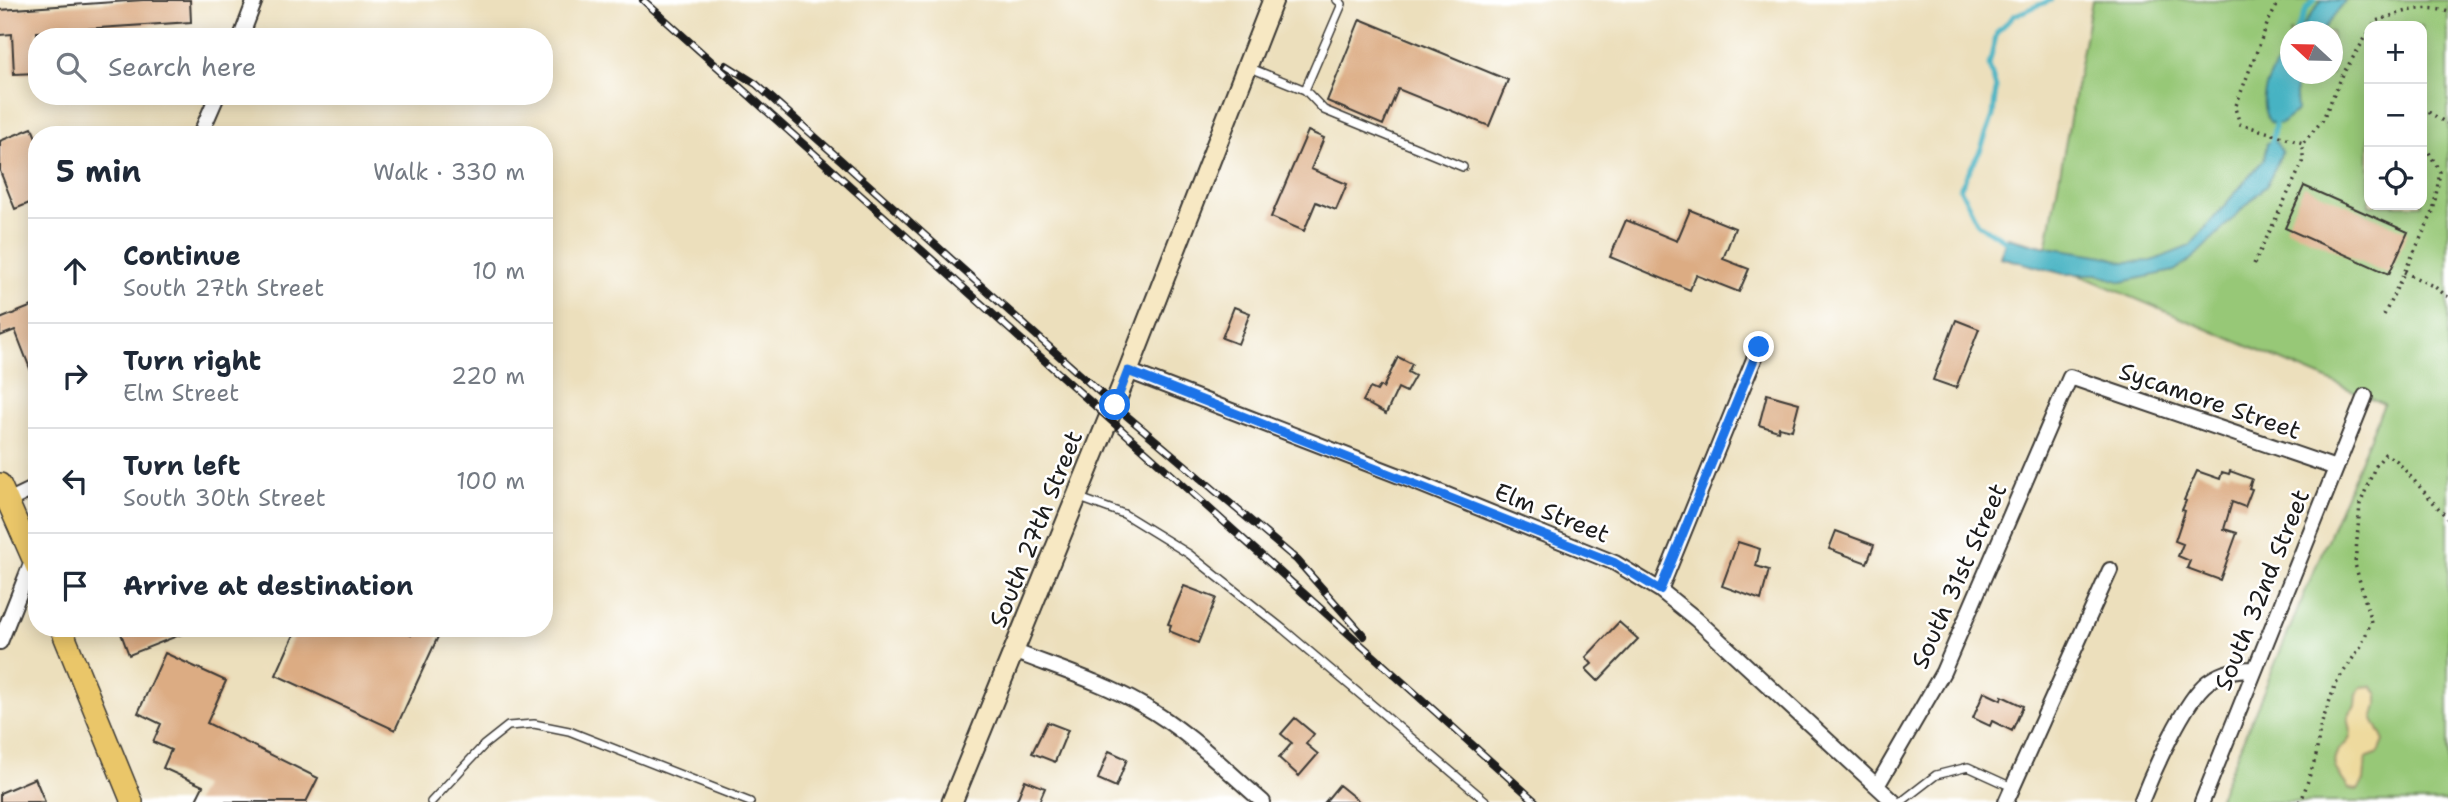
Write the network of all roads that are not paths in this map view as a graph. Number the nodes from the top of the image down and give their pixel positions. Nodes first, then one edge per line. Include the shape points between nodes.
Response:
1 (255, 0) edge
2 (1273, 0) edge
3 (1337, 0) edge
4 (244, 28) edge
5 (1247, 67) junction
6 (1305, 90) junction
7 (213, 105) edge
8 (204, 126) edge
9 (1463, 167) dead end
10 (1759, 347) dead end
11 (1128, 371) junction
12 (2070, 377) joint
13 (2365, 396) dead end
14 (2336, 468) junction
15 (28, 488) edge
16 (4, 492) edge
17 (1076, 496) junction
18 (28, 548) edge
19 (2110, 570) dead end
20 (28, 580) edge
21 (1660, 590) junction
22 (65, 637) edge
23 (0, 642) edge
24 (1013, 651) junction
25 (2255, 669) junction
26 (1877, 786) junction
27 (2012, 787) junction
28 (132, 802) edge
29 (431, 802) edge
30 (750, 802) edge
31 (952, 802) edge
32 (1263, 802) edge
33 (1487, 802) edge
34 (1894, 802) edge
35 (1901, 802) edge
36 (2006, 802) edge
37 (2141, 802) edge
38 (2202, 802) edge

1 - 4 street
2 - 5 main road, South 27th Street
3 - 6 lane via 1342,4
5 - 6 lane
5 - 11 main road, South 27th Street
6 - 9 lane via 1324,110
7 - 8 street
10 - 21 street
11 - 17 main road, South 27th Street
11 - 21 street, Elm Street via 1602,558
12 - 14 street, Sycamore Street
12 - 26 street, South 31st Street via 1943,673
13 - 14 street, South 32nd Street
14 - 25 street, South 32nd Street
15 - 16 street
16 - 18 main road
17 - 24 main road, South 27th Street
17 - 33 lane via 1124,514 1189,554
19 - 27 street
20 - 23 street
21 - 26 street, Elm Street
22 - 28 main road
24 - 31 main road, South 27th Street
24 - 32 street via 1142,704 1178,728
25 - 37 street via 2233,669 2207,682 2184,712
25 - 38 street, South 32nd Street
26 - 34 street, Elm Street
27 - 35 lane via 1968,767 1936,775
27 - 36 street
29 - 30 lane via 492,738 508,726 534,724 569,731

